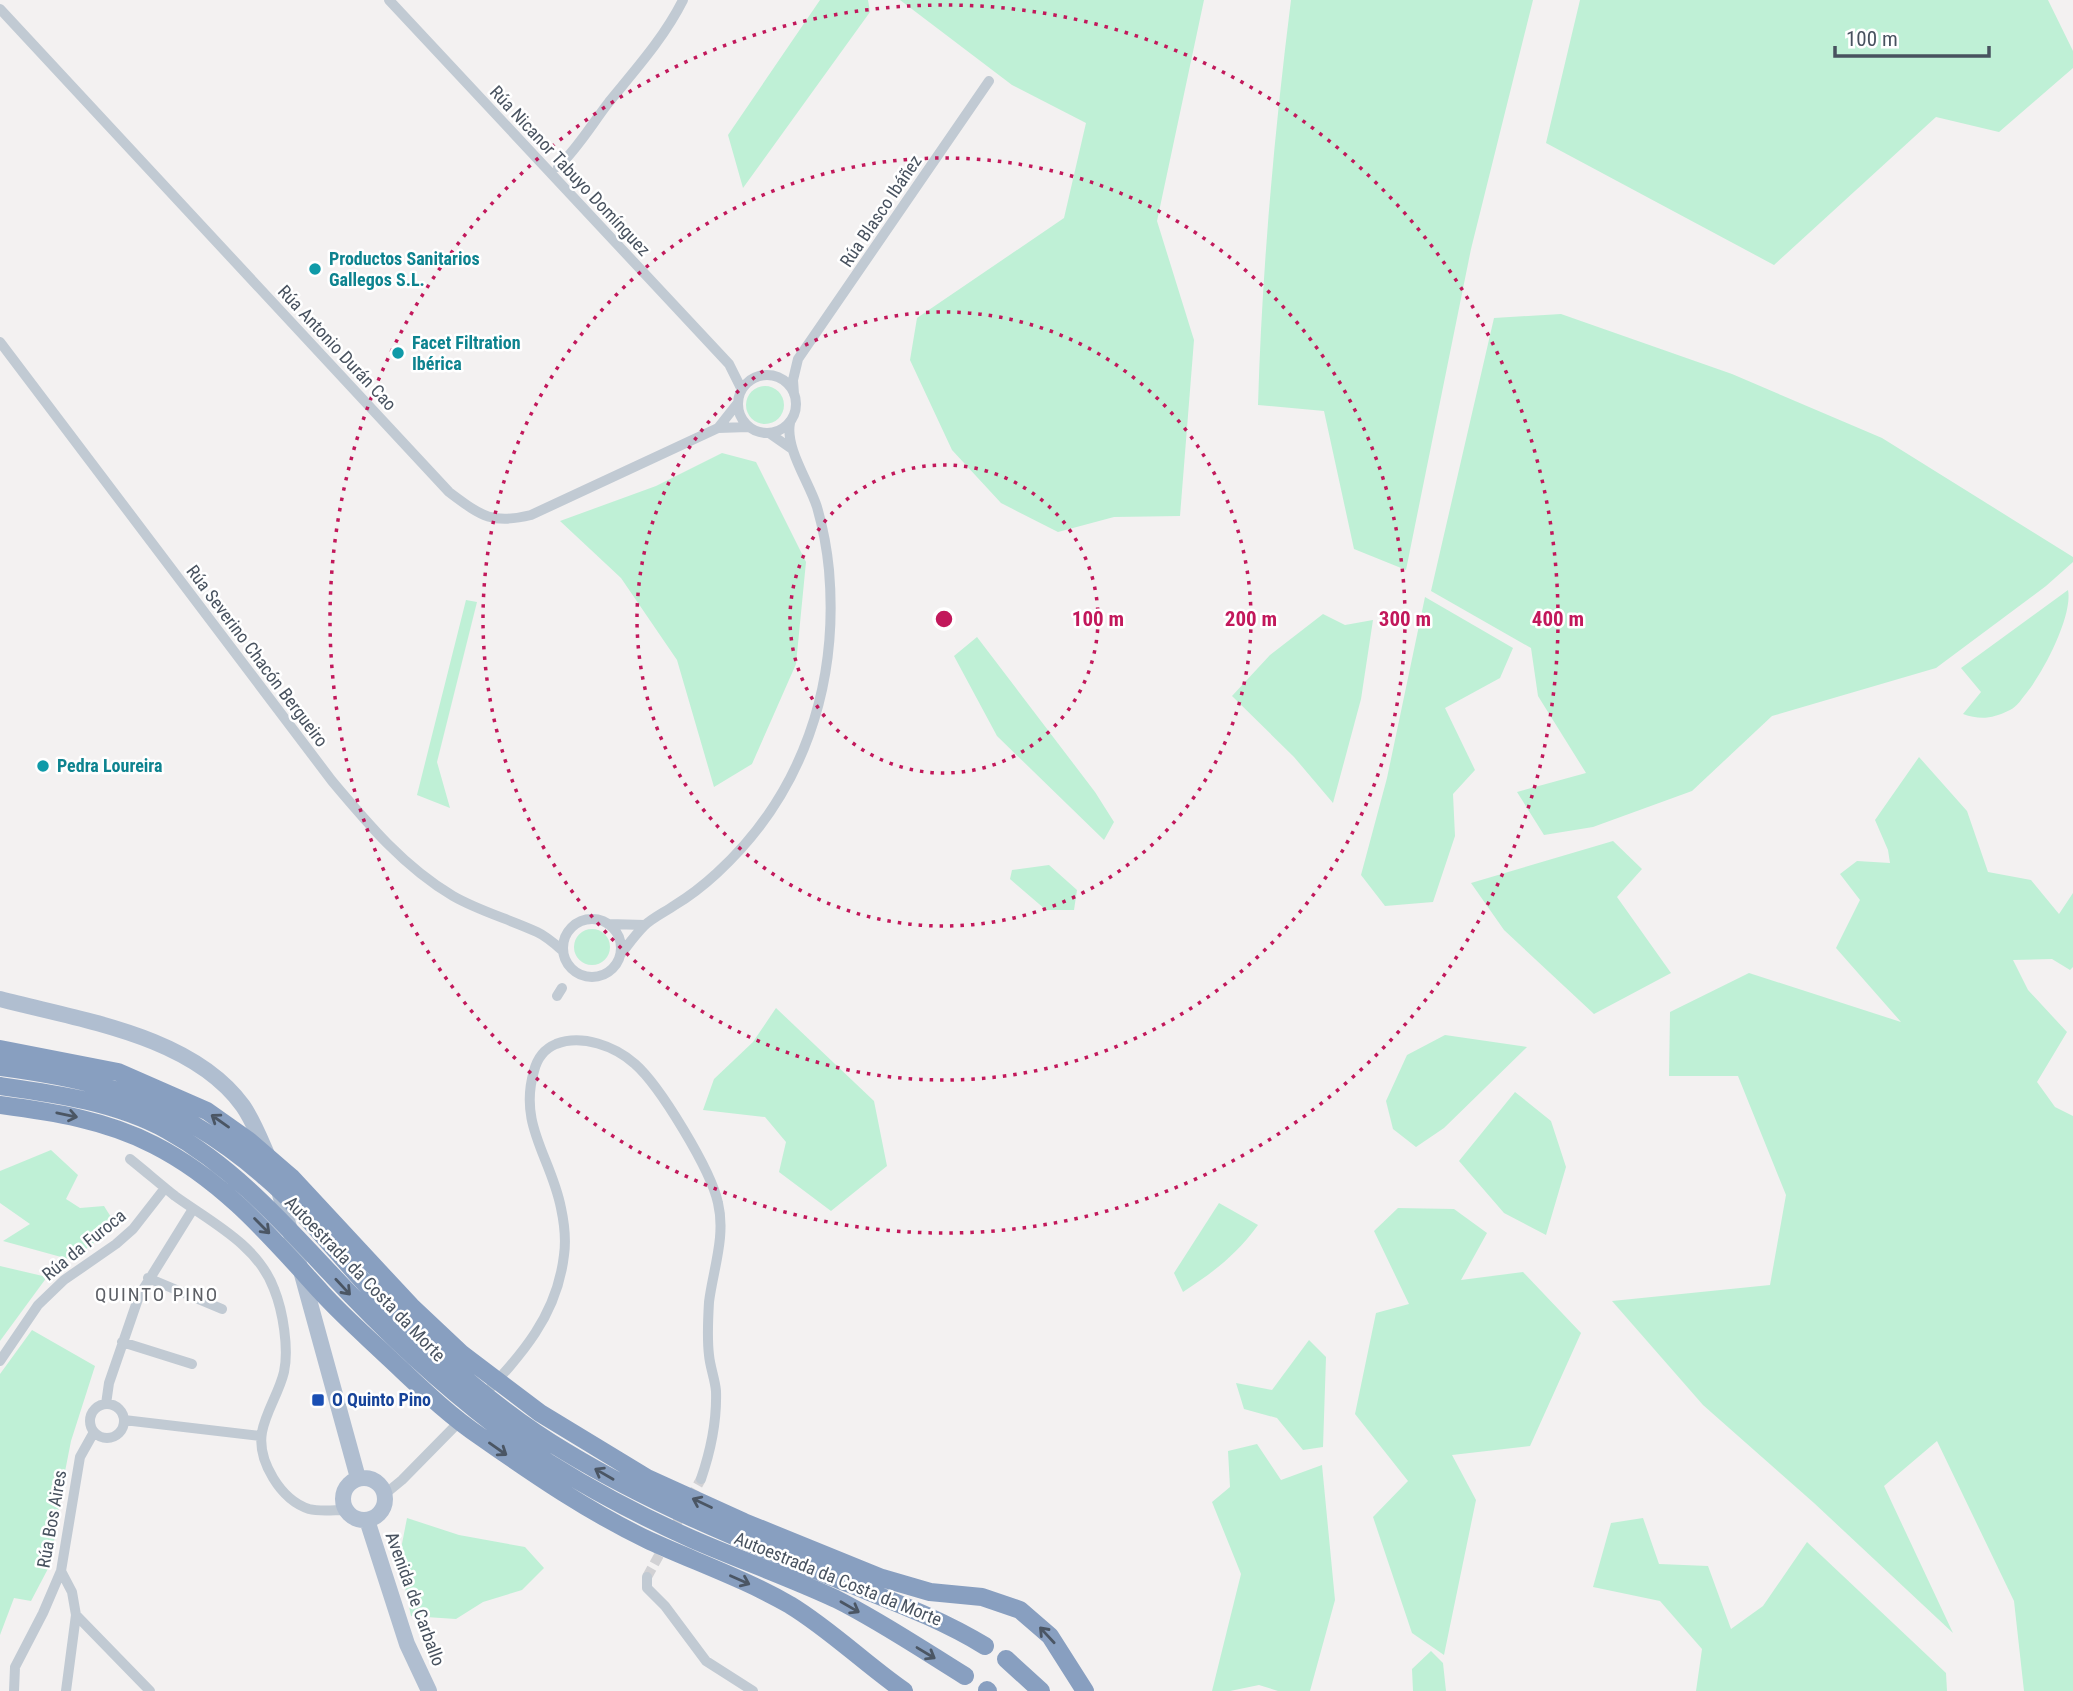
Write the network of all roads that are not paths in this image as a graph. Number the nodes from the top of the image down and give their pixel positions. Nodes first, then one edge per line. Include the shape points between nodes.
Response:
1 (388, 0) edge
2 (683, 0) edge
3 (0, 9) edge
4 (989, 81) dead end
5 (558, 167) dead end
6 (0, 342) edge
7 (798, 359) junction
8 (729, 364) junction
9 (765, 374) junction
10 (754, 378) junction
11 (741, 388) junction
12 (794, 394) junction
13 (737, 404) junction
14 (790, 422) junction
15 (748, 427) junction
16 (718, 428) junction
17 (769, 433) junction
18 (792, 449) junction
19 (608, 923) junction
20 (645, 925) junction
21 (539, 933) junction
22 (566, 934) junction
23 (563, 951) junction
24 (620, 955) junction
25 (0, 999) edge
26 (0, 1049) edge
27 (0, 1067) edge
28 (0, 1086) edge
29 (0, 1105) edge
30 (130, 1159) dead end
31 (165, 1188) junction
32 (193, 1209) junction
33 (148, 1278) junction
34 (222, 1309) dead end
35 (122, 1342) junction
36 (0, 1361) edge
37 (192, 1364) dead end
38 (106, 1404) junction
39 (124, 1420) junction
40 (94, 1432) junction
41 (261, 1436) junction
42 (358, 1478) junction
43 (701, 1479) tunnel mouth
44 (385, 1494) junction
45 (345, 1510) junction
46 (367, 1520) junction
47 (61, 1571) junction
48 (647, 1577) dead end
49 (76, 1615) junction
50 (985, 1646) dead end
51 (1006, 1659) dead end
52 (965, 1676) dead end
53 (14, 1691) edge
54 (66, 1691) edge
55 (150, 1691) edge
56 (429, 1691) edge
57 (753, 1691) edge
58 (904, 1691) edge
59 (1041, 1691) edge
60 (1085, 1691) edge

1 - 8 street, Rúa Nicanor Tabuyo Domínguez
2 - 5 street via 645,57
3 - 16 street, Rúa Antonio Durán Cao via 449,492 475,512 500,521 531,515
4 - 7 street, Rúa Blasco Ibáñez
6 - 21 street, Rúa Severino Chacón Bergueiro via 368,824 398,855 454,896
7 - 9 street
7 - 12 street, Rúa Blasco Ibáñez
8 - 10 street, Rúa Nicanor Tabuyo Domínguez
8 - 11 street, Rúa Nicanor Tabuyo Domínguez
9 - 10 street
9 - 12 street via 783,379
10 - 11 street
11 - 13 street
12 - 14 street via 796,409
13 - 15 street
13 - 16 street, Rúa Antonio Durán Cao
14 - 17 street
14 - 18 street
15 - 16 street, Rúa Antonio Durán Cao
15 - 17 street
17 - 18 street
18 - 20 street via 817,507 832,608 830,653 815,722 781,793 742,848 692,894
19 - 20 street
19 - 22 street via 580,921
19 - 24 street via 619,937
20 - 24 street
21 - 22 street, Rúa Severino Chacón Bergueiro
21 - 23 street, Rúa Severino Chacón Bergueiro
22 - 23 street
23 - 24 street via 572,970 592,977 613,968
25 - 42 main road via 175,1052 207,1070 242,1105 275,1177
60 -> 26 highway via 1050,1636 1020,1610 982,1597 930,1592 882,1577 744,1522 647,1478 540,1413 462,1354 291,1177 207,1111 118,1072
50 -> 27 highway, Autoestrada da Costa da Morte via 919,1610 631,1490 564,1451 442,1360 267,1177 192,1124 143,1099 100,1085
28 -> 52 highway, Autoestrada da Costa da Morte via 98,1104 165,1129 243,1183 352,1297 454,1393 522,1444 635,1512 837,1600
29 -> 58 highway via 69,1115 112,1128 195,1168 266,1230 324,1295 449,1416 555,1489 648,1540 789,1605
30 - 31 street
31 - 32 street
31 - 36 street, Rúa da Furoca via 133,1229 64,1280 38,1306
32 - 33 street
32 - 41 street via 243,1245 262,1264 275,1290 286,1351 284,1373
33 - 34 street
33 - 35 street
35 - 37 street
35 - 38 street
38 - 39 street via 119,1409
38 - 40 street via 91,1415
39 - 40 street via 114,1436 104,1438
39 - 41 street
40 - 47 street, Rúa Bos Aires via 80,1457
41 - 45 street via 269,1470 283,1492 310,1509
42 - 44 main road via 378,1482
42 - 45 main road via 343,1494
43 - 44 street via 715,1424 716,1389 708,1354 720,1240 719,1205 707,1170 635,1064 614,1050 572,1040 542,1052 529,1088 530,1121 561,1207 565,1252 559,1290 542,1326 512,1364 441,1442
44 - 46 main road via 379,1514
45 - 46 main road
46 - 56 main road, Avenida de Carballo via 407,1644
47 - 49 street via 72,1592
47 - 53 street, Rúa Bos Aires via 15,1667
48 - 57 street via 647,1588 706,1661
49 - 54 street
49 - 55 street
51 - 59 highway

